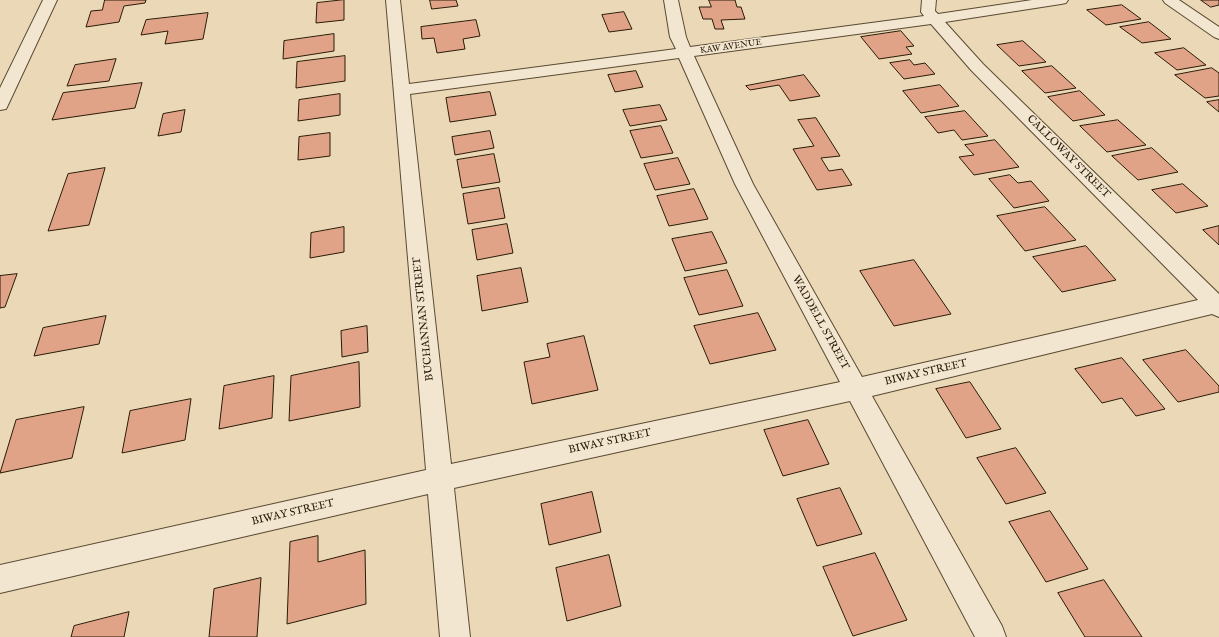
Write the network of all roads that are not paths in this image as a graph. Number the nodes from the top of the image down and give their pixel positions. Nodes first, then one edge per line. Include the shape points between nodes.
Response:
1 (50, 0) edge
2 (393, 0) edge
3 (671, 0) edge
4 (928, 0) edge
5 (1061, 0) edge
6 (1170, 0) edge
7 (934, 19) junction
8 (1219, 34) edge
9 (685, 53) junction
10 (401, 90) junction
11 (0, 105) edge
12 (1218, 306) edge
13 (856, 389) junction
14 (439, 479) junction
15 (0, 580) edge
16 (455, 637) edge
17 (991, 637) edge

1 - 11 street
2 - 10 street, BUCHANNAN STREET
3 - 9 street, WADDELL STREET via 678,37
4 - 7 street, CALLOWAY STREET via 928,12
5 - 7 street, KAW AVENUE
6 - 8 street
7 - 9 street, KAW AVENUE
7 - 12 street, CALLOWAY STREET via 977,67
9 - 10 street, KAW AVENUE
9 - 13 street, WADDELL STREET via 744,184
10 - 14 street, BUCHANNAN STREET
12 - 13 street, BIWAY STREET
13 - 14 street, BIWAY STREET
13 - 17 street, WADDELL STREET
14 - 15 street, BIWAY STREET
14 - 16 street, BUCHANNAN STREET

